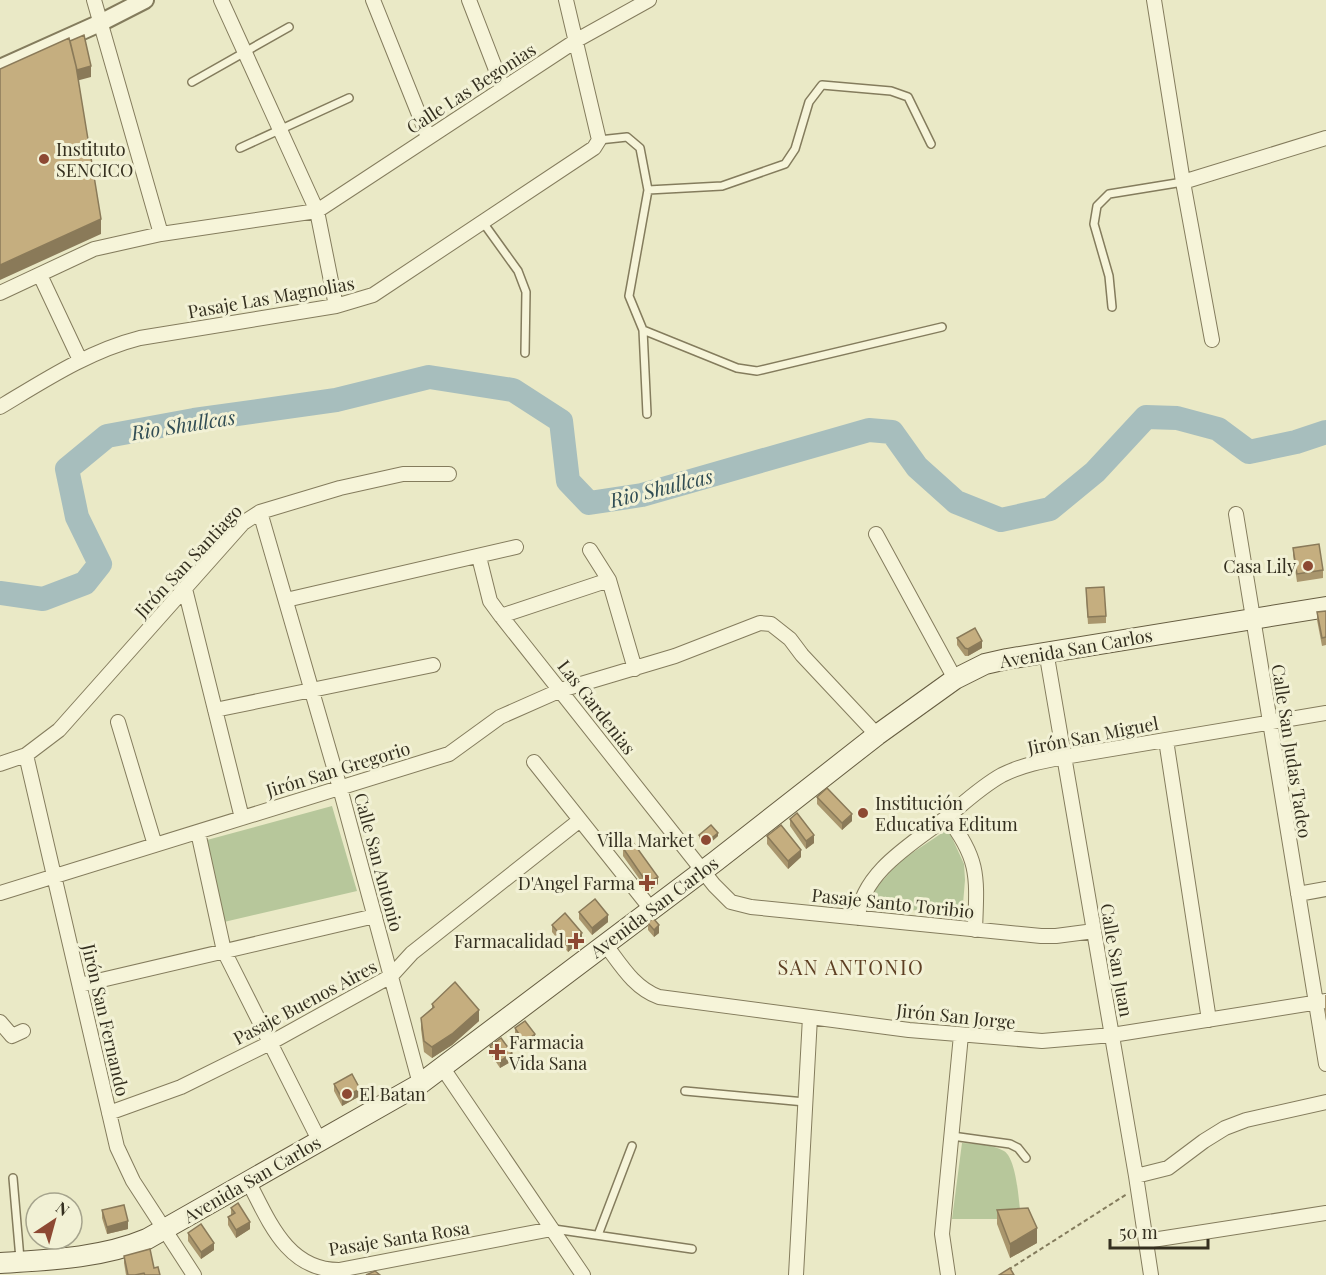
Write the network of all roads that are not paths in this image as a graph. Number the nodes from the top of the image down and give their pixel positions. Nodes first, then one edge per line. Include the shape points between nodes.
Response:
1 (94, 0) edge
2 (145, 0) edge
3 (221, 0) edge
4 (373, 0) edge
5 (469, 0) edge
6 (566, 0) edge
7 (649, 0) edge
8 (1154, 0) edge
9 (100, 23) junction
10 (289, 27) dead end
11 (576, 40) junction
12 (245, 52) junction
13 (0, 68) edge
14 (192, 82) dead end
15 (503, 88) junction
16 (349, 98) dead end
17 (280, 130) junction
18 (428, 137) junction
19 (1326, 138) edge
20 (597, 144) junction
21 (931, 144) dead end
22 (240, 148) dead end
23 (1183, 182) junction
24 (648, 190) junction
25 (316, 211) junction
26 (482, 221) junction
27 (161, 234) junction
28 (40, 274) junction
29 (0, 293) edge
30 (336, 306) junction
31 (1113, 307) dead end
32 (942, 327) dead end
33 (643, 330) junction
34 (1212, 340) dead end
35 (525, 353) dead end
36 (80, 360) junction
37 (0, 407) edge
38 (648, 414) dead end
39 (449, 474) dead end
40 (260, 512) junction
41 (1236, 514) dead end
42 (876, 534) dead end
43 (516, 547) dead end
44 (590, 550) dead end
45 (479, 557) junction
46 (609, 580) junction
47 (185, 589) junction
48 (286, 600) junction
49 (1326, 607) edge
50 (501, 616) junction
51 (1252, 618) junction
52 (1046, 651) junction
53 (432, 665) dead end
54 (635, 669) junction
55 (955, 679) junction
56 (312, 690) junction
57 (561, 690) junction
58 (215, 710) junction
59 (1326, 713) edge
60 (118, 722) dead end
61 (1269, 723) junction
62 (877, 735) junction
63 (1166, 740) junction
64 (26, 755) junction
65 (1064, 757) junction
66 (534, 762) dead end
67 (0, 764) edge
68 (340, 788) junction
69 (947, 816) junction
70 (242, 818) junction
71 (580, 820) junction
72 (198, 832) junction
73 (155, 845) junction
74 (703, 870) junction
75 (54, 876) junction
76 (1326, 889) edge
77 (0, 893) edge
78 (1298, 894) junction
79 (651, 909) junction
80 (375, 916) junction
81 (858, 918) junction
82 (975, 930) junction
83 (1094, 931) junction
84 (605, 944) junction
85 (224, 951) junction
86 (391, 976) junction
87 (80, 985) junction
88 (1321, 1002) edge
89 (810, 1017) junction
90 (1209, 1020) junction
91 (0, 1022) edge
92 (24, 1031) dead end
93 (962, 1035) junction
94 (1112, 1035) junction
95 (270, 1043) junction
96 (1326, 1064) edge
97 (442, 1067) junction
98 (420, 1084) junction
99 (684, 1091) dead end
100 (806, 1102) junction
101 (1326, 1102) edge
102 (109, 1113) junction
103 (952, 1136) junction
104 (319, 1140) junction
105 (632, 1146) dead end
106 (1026, 1158) dead end
107 (13, 1178) dead end
108 (1137, 1181) junction
109 (248, 1182) junction
110 (1326, 1213) edge
111 (552, 1229) junction
112 (164, 1230) junction
113 (598, 1235) junction
114 (1146, 1241) junction
115 (692, 1249) dead end
116 (8, 1266) edge
117 (194, 1275) edge
118 (583, 1275) edge
119 (796, 1275) edge
120 (948, 1275) edge
121 (1151, 1275) edge

1 - 9 street
2 - 9 street
3 - 12 street
4 - 18 street
5 - 15 street
6 - 11 street
7 - 11 street, Calle Las Begonias
8 - 23 street
9 - 13 street
9 - 27 street
10 - 12 lane
11 - 15 street, Calle Las Begonias
11 - 20 street
12 - 14 lane
12 - 17 street
15 - 18 street, Calle Las Begonias
16 - 17 lane
17 - 22 lane
17 - 25 street
18 - 25 street, Calle Las Begonias
19 - 23 street
20 - 24 lane via 627,137 640,148
20 - 26 street, Pasaje Las Magnolias
21 - 24 lane via 908,97 891,91 822,85 809,102 795,149 785,164 722,186
23 - 31 lane via 1109,194 1097,206 1094,224 1109,276
23 - 34 street
24 - 33 lane via 629,296
25 - 27 street
25 - 30 street
26 - 30 street, Pasaje Las Magnolias via 373,295
26 - 35 lane via 518,271 526,292
27 - 28 street via 94,249
28 - 29 street
28 - 36 street
30 - 36 street, Pasaje Las Magnolias via 140,338
32 - 33 lane via 757,371 738,368
33 - 38 lane
36 - 37 street, Pasaje Las Magnolias
39 - 40 street, Jirón San Santiago via 403,474
40 - 47 street, Jirón San Santiago via 243,524
40 - 48 street, Calle San Antonio
41 - 51 street, Calle San Judas Tadeo
42 - 55 street
43 - 45 street
44 - 46 street
45 - 48 street
45 - 50 street, Las Gardenias via 490,601
46 - 50 street
46 - 54 street
47 - 58 street
47 - 64 street, Jirón San Santiago via 59,730
48 - 56 street, Calle San Antonio
49 - 51 main road, Avenida San Carlos
50 - 57 street, Las Gardenias
51 - 52 main road, Avenida San Carlos
51 - 61 street, Calle San Judas Tadeo
52 - 55 main road, Avenida San Carlos via 985,664
52 - 65 street, Calle San Juan
53 - 56 street
54 - 57 street, Jirón San Gregorio
54 - 62 street, Jirón San Gregorio via 760,623 771,624 790,639
55 - 62 main road, Avenida San Carlos
56 - 58 street
56 - 68 street, Calle San Antonio
57 - 68 street, Jirón San Gregorio via 500,717 449,754
57 - 74 street, Las Gardenias
58 - 70 street
59 - 61 street, Jirón San Miguel
60 - 73 street
61 - 63 street, Jirón San Miguel
61 - 78 street, Calle San Judas Tadeo
62 - 74 main road, Avenida San Carlos
63 - 65 street, Jirón San Miguel
63 - 90 street
64 - 67 street, Jirón San Santiago
64 - 75 street, Jirón San Fernando
65 - 69 street, Jirón San Miguel via 1026,765 1001,776
65 - 83 street, Calle San Juan
66 - 71 street
68 - 70 street, Jirón San Gregorio
68 - 80 street, Calle San Antonio
69 - 81 street, Jirón San Miguel via 878,874 861,900
69 - 82 street via 967,845 976,873
70 - 72 street, Jirón San Gregorio
71 - 79 street
71 - 86 street, Pasaje Buenos Aires via 412,953
72 - 73 street, Jirón San Gregorio
72 - 85 street
73 - 75 street, Jirón San Gregorio
74 - 79 main road, Avenida San Carlos
74 - 81 street, Pasaje Santo Toribio via 731,902
75 - 77 street, Jirón San Gregorio
75 - 87 street, Jirón San Fernando
76 - 78 street
78 - 88 street, Calle San Judas Tadeo
79 - 84 main road, Avenida San Carlos
80 - 85 street
80 - 86 street, Calle San Antonio
81 - 82 street, Pasaje Santo Toribio
82 - 83 street, Pasaje Santo Toribio via 1049,936
83 - 94 street, Calle San Juan
84 - 89 street, Jirón San Jorge via 637,984 659,997
84 - 97 main road, Avenida San Carlos
85 - 87 street
85 - 95 street
86 - 95 street, Pasaje Buenos Aires
86 - 98 street, Calle San Antonio
87 - 102 street, Jirón San Fernando
88 - 90 street, Jirón San Jorge
88 - 96 street, Calle San Judas Tadeo
89 - 93 street, Jirón San Jorge
89 - 100 street
90 - 94 street, Jirón San Jorge
91 - 92 street via 12,1036
93 - 94 street, Jirón San Jorge via 1042,1041
93 - 103 street
94 - 108 street, Calle San Juan
95 - 102 street, Pasaje Buenos Aires via 181,1087
95 - 104 street
97 - 98 main road, Avenida San Carlos
97 - 111 street
98 - 104 main road, Avenida San Carlos
99 - 100 lane
100 - 119 street
101 - 108 street via 1225,1128 1168,1168
102 - 112 street, Jirón San Fernando via 117,1147
103 - 106 lane via 1010,1144
103 - 120 street via 942,1234
104 - 109 main road, Avenida San Carlos
105 - 113 lane
107 - 116 lane
108 - 114 street, Calle San Juan
109 - 111 street, Pasaje Santa Rosa via 284,1245 307,1262 331,1270
109 - 112 main road, Avenida San Carlos
110 - 114 street
111 - 113 lane, Pasaje Santa Rosa
111 - 118 street
112 - 116 main road, Avenida San Carlos via 128,1247
112 - 117 street, Jirón San Fernando
113 - 115 lane, Pasaje Santa Rosa
114 - 121 street, Calle San Juan

